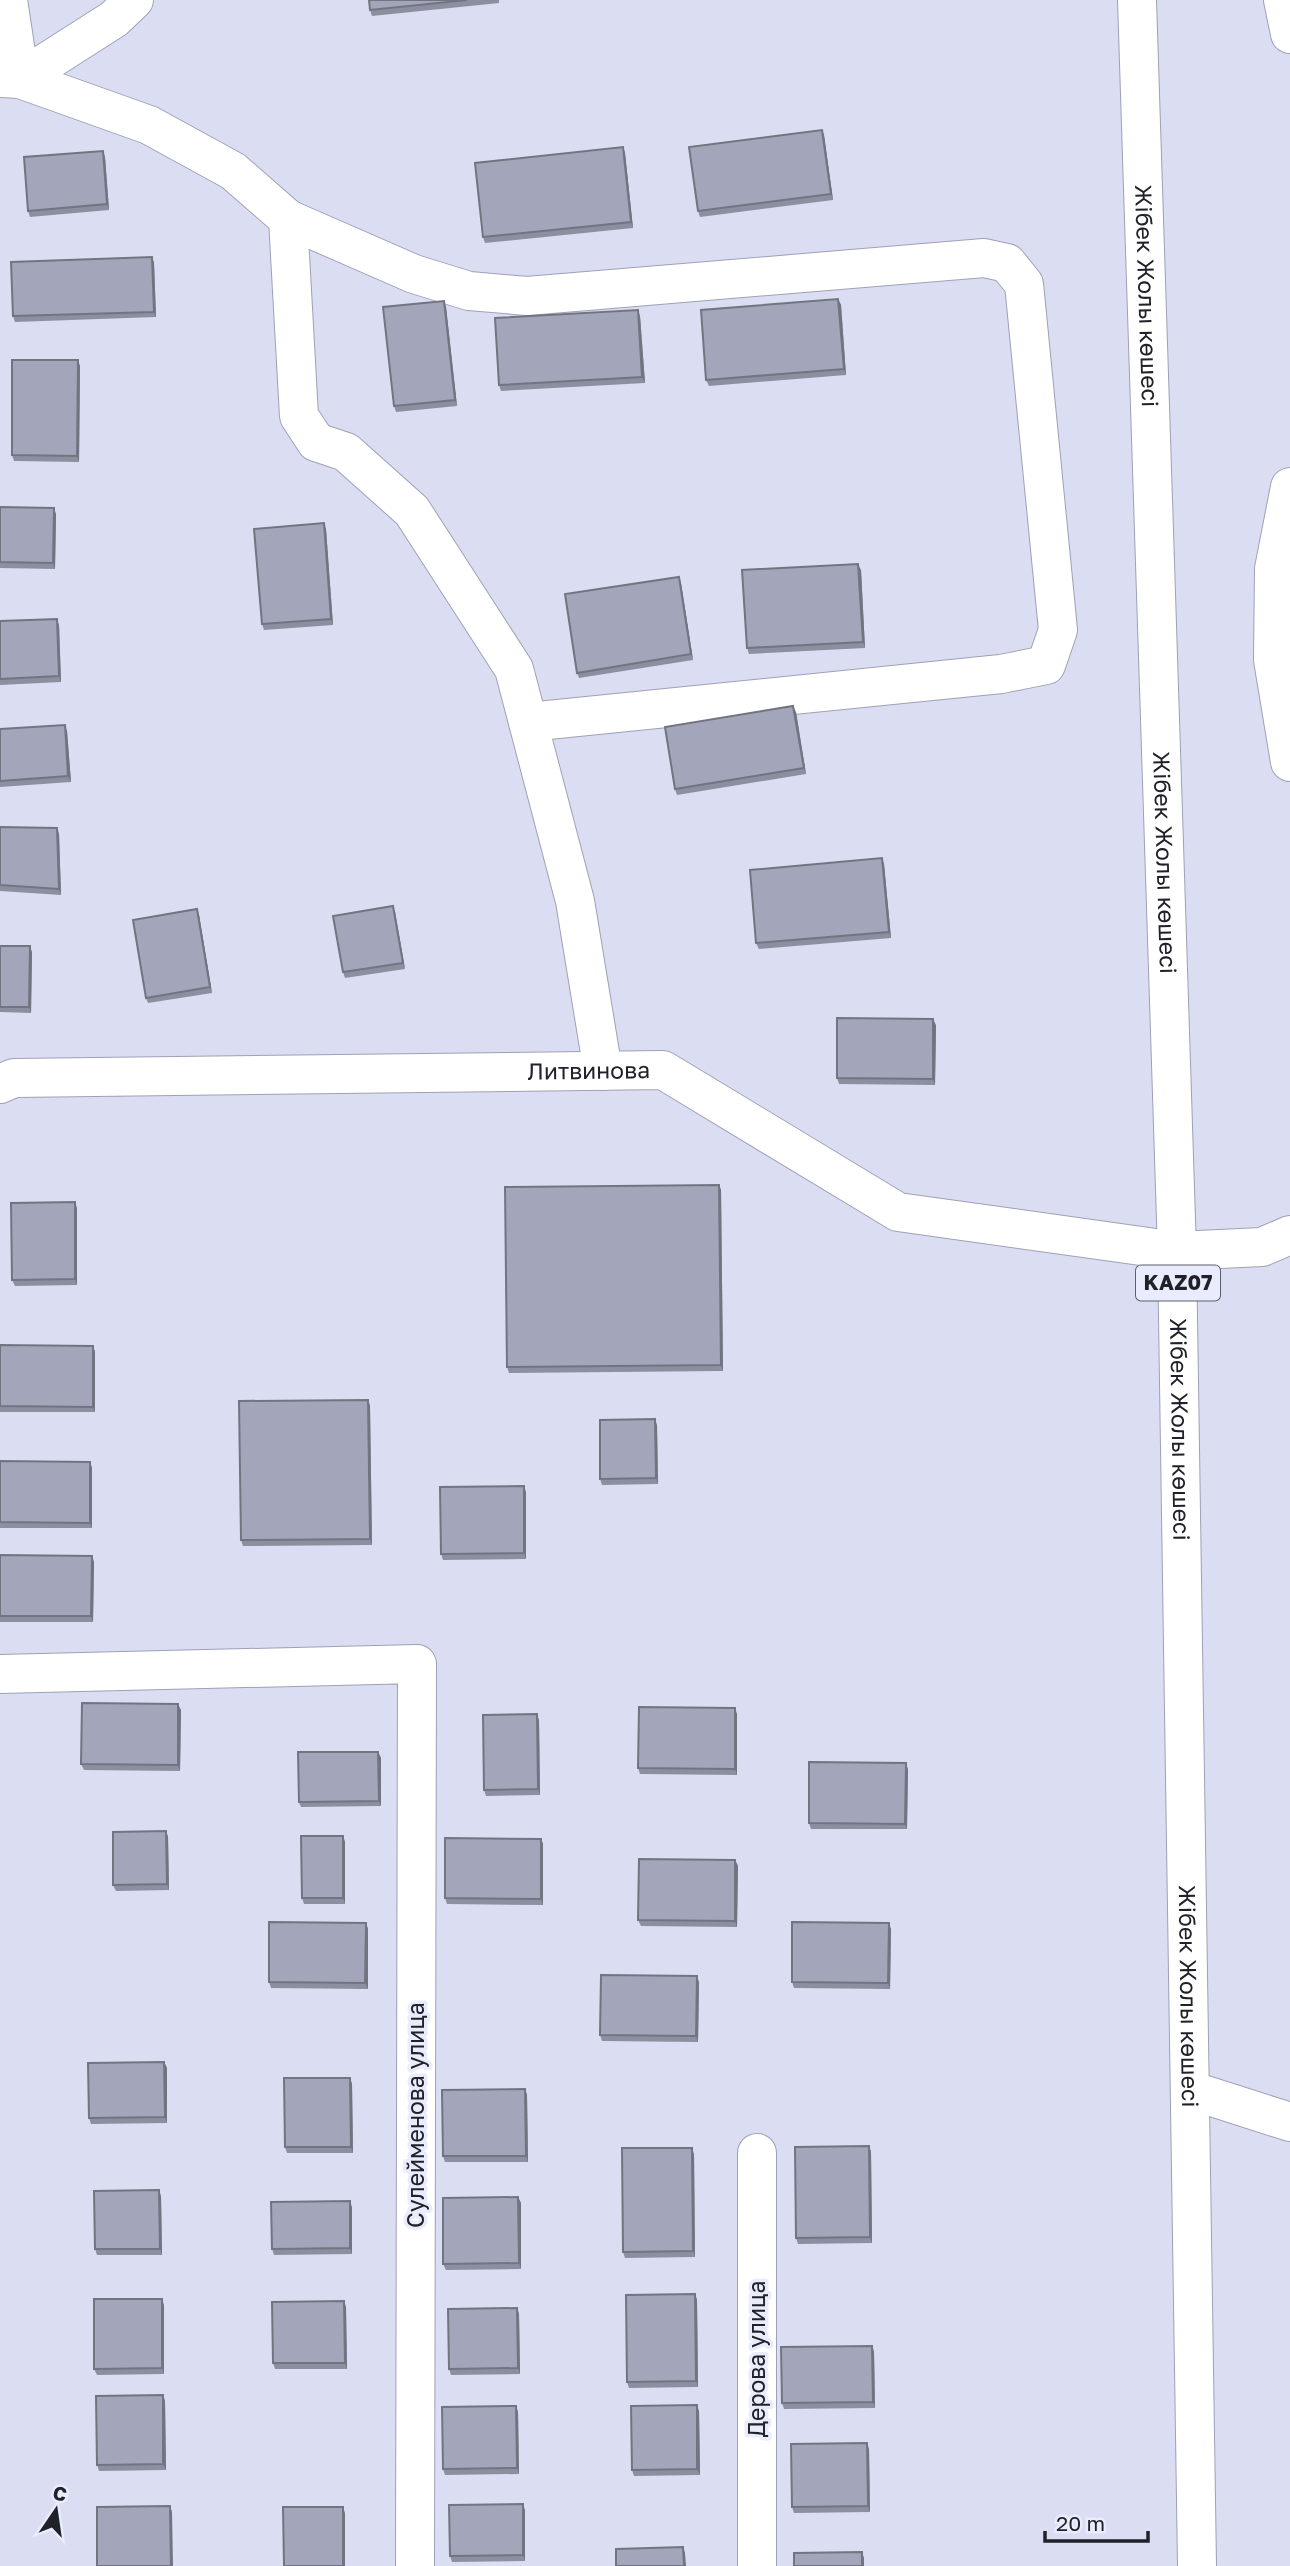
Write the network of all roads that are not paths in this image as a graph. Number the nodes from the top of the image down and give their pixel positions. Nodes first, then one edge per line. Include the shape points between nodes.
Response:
1 (8, 0) edge
2 (134, 0) edge
3 (1137, 0) edge
4 (1283, 0) edge
5 (1290, 34) edge
6 (10, 78) edge
7 (288, 219) junction
8 (1290, 487) edge
9 (528, 722) junction
10 (1290, 762) edge
11 (603, 1071) junction
12 (0, 1084) edge
13 (1290, 1234) edge
14 (1177, 1251) junction
15 (0, 1674) edge
16 (1189, 2090) junction
17 (1290, 2122) edge
18 (757, 2153) dead end
19 (415, 2566) edge
20 (757, 2566) edge
21 (1197, 2566) edge

1 - 6 main road
2 - 6 main road via 114,19
3 - 14 main road, Жібек Жолы көшесі / KAZ07
4 - 5 main road
6 - 7 main road via 149,125 233,172
7 - 9 main road via 299,416 316,442 346,453 412,511 514,669
7 - 9 main road via 414,274 469,291 527,296 984,258 1007,263 1024,284 1058,630 1046,665 1001,674
8 - 10 main road via 1274,569 1273,660
9 - 11 main road via 576,901
11 - 12 main road, Литвинова via 14,1078
11 - 14 main road, Литвинова via 663,1070 898,1212
13 - 14 main road, Литвинова via 1262,1247
14 - 16 main road, Жібек Жолы көшесі / KAZ07
15 - 19 main road, Сулейменова улица via 417,1664
16 - 17 main road
16 - 21 main road, Жібек Жолы көшесі / KAZ07
18 - 20 main road, Дерова улица

